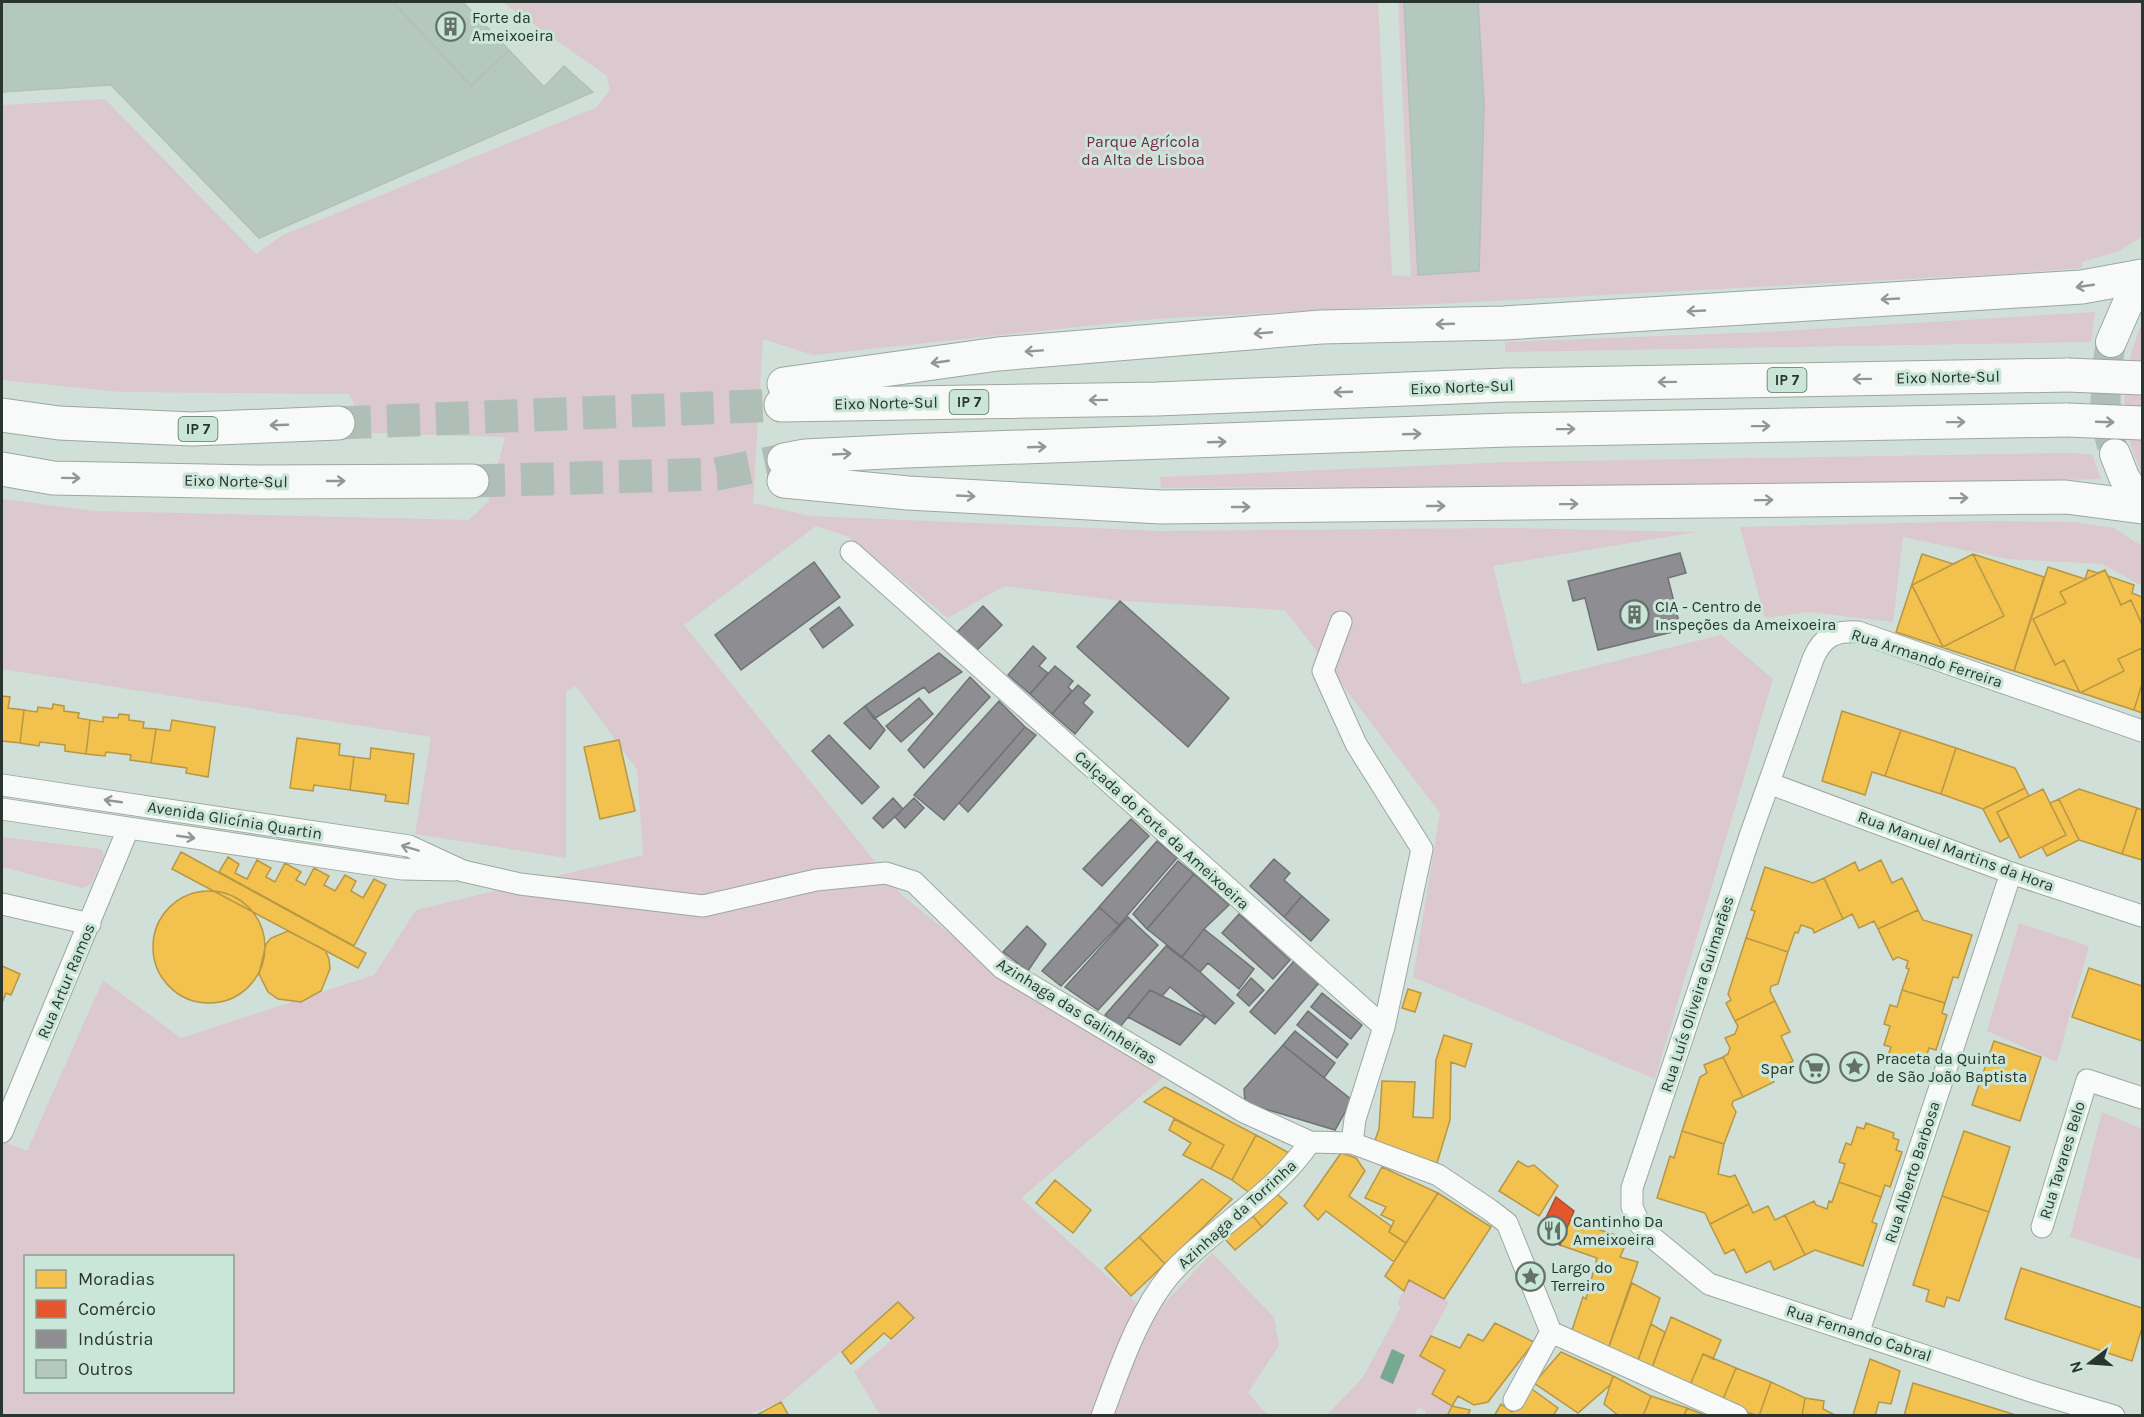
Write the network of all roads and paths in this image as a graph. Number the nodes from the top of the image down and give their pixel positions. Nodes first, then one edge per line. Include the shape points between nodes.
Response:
1 (2142, 276) edge
2 (2142, 283) edge
3 (2111, 342) tunnel mouth
4 (2142, 378) edge
5 (2, 415) edge
6 (338, 423) tunnel mouth
7 (2142, 423) edge
8 (2115, 454) tunnel mouth
9 (2, 469) edge
10 (472, 481) tunnel mouth
11 (2142, 506) edge
12 (851, 552) dead end
13 (1341, 622) dead end
14 (2142, 731) edge
15 (1771, 784) junction
16 (2, 785) edge
17 (2, 809) edge
18 (128, 829) junction
19 (463, 871) junction
20 (2011, 873) junction
21 (816, 880) joint
22 (2, 904) edge
23 (2142, 916) edge
24 (90, 924) junction
25 (1384, 1027) junction
26 (2142, 1098) edge
27 (2, 1132) edge
28 (1310, 1142) junction
29 (1352, 1143) junction
30 (1632, 1207) joint
31 (2042, 1227) dead end
32 (1551, 1332) junction
33 (1858, 1334) junction
34 (1514, 1400) dead end
35 (1102, 1416) edge
36 (1737, 1416) edge
37 (2114, 1416) edge

4 -> 1 highway, Eixo Norte-Sul / IP 7, bridge via 2068,375 1506,385 1157,399 782,394 998,354 1321,327 1504,323 2082,287
2 - 3 street via 2127,305
6 -> 5 highway, IP 7 via 192,429 59,423
7 -> 11 highway, bridge via 2067,420 1508,430 805,456 784,470 908,493 1161,507 2066,497
8 - 11 street
9 -> 10 highway, Eixo Norte-Sul via 53,478
12 - 25 street, Calçada do Forte da Ameixoeira
13 - 25 street via 1323,671 1356,744 1422,849
14 - 15 street, Rua Armando Ferreira via 1858,632 1841,631 1818,647
15 - 20 street, Rua Manuel Martins da Hora
15 - 30 street, Rua Luís Oliveira Guimarães via 1632,1188
19 -> 16 street, Avenida Glicínia Quartin via 409,846
17 - 18 street, Avenida Glicínia Quartin
18 -> 19 street, Avenida Glicínia Quartin via 402,868
18 - 24 street, Rua Artur Ramos
19 - 21 street, Avenida Glicínia Quartin via 520,884 703,906
20 - 23 street, Rua Manuel Martins da Hora
20 - 33 street, Rua Alberto Barbosa
21 - 28 street, Azinhaga das Galinheiras via 886,873 914,882 1002,968 1244,1112
22 - 24 street
24 - 27 street, Rua Artur Ramos
25 - 29 street via 1355,1119
26 - 31 street, Rua Tavares Belo via 2086,1080
28 - 29 street, Azinhaga das Galinheiras
28 - 35 street, Azinhaga da Torrinha via 1293,1167 1176,1267 1131,1340
29 - 32 street via 1438,1175 1507,1223
30 - 33 street, Rua Fernando Cabral via 1639,1223 1652,1237 1709,1284
32 - 34 street
32 - 36 street
33 - 37 street, Rua Fernando Cabral

